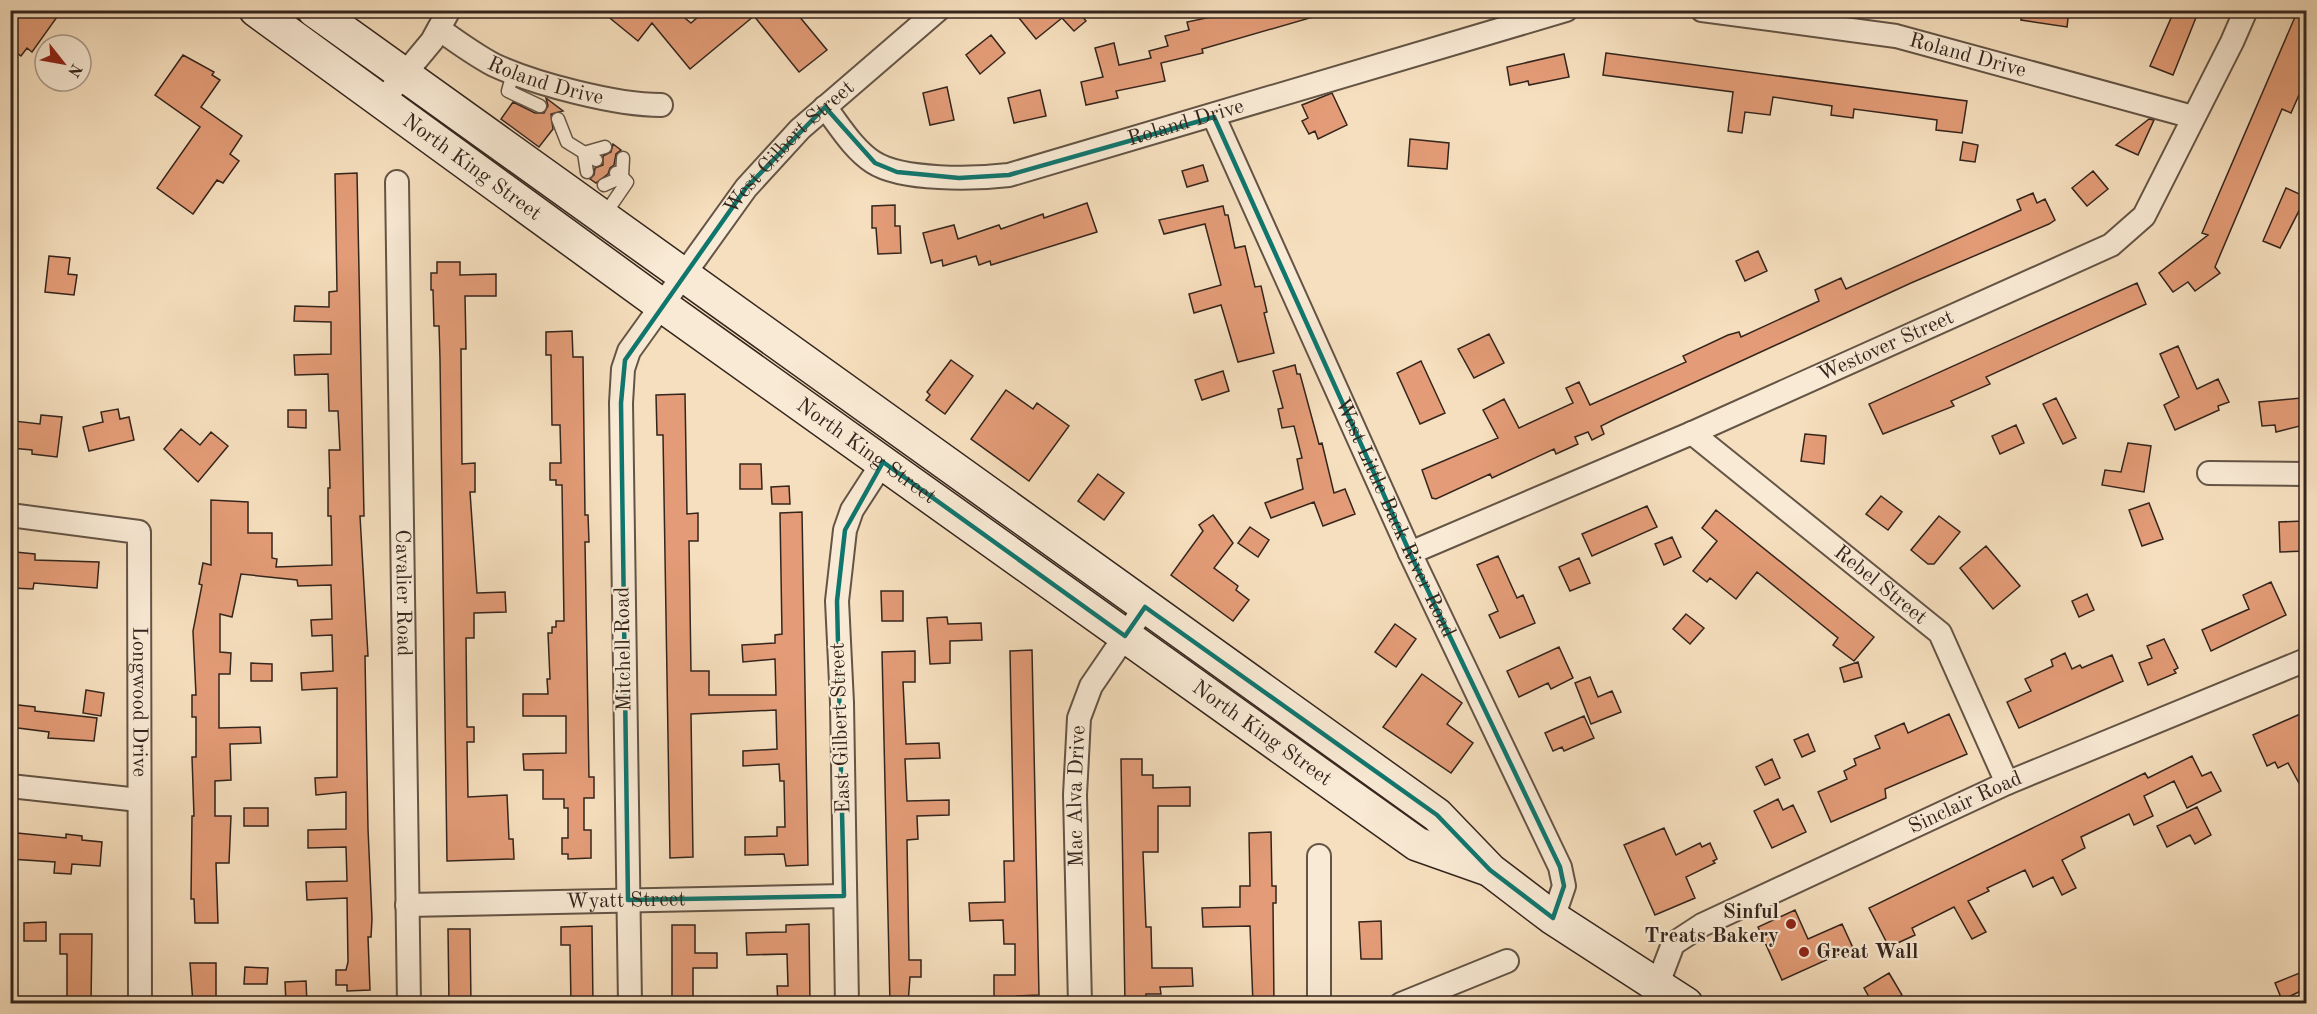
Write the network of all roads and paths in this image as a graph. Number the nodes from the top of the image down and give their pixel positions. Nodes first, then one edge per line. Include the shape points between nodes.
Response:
1 (256, 10) edge
2 (314, 10) edge
3 (938, 10) edge
4 (1566, 10) edge
5 (1702, 10) edge
6 (2246, 10) edge
7 (444, 20) edge
8 (403, 75) junction
9 (511, 82) junction
10 (381, 102) junction
11 (661, 105) dead end
12 (540, 106) dead end
13 (825, 107) junction
14 (1214, 117) junction
15 (2193, 117) junction
16 (558, 119) dead end
17 (605, 147) dead end
18 (584, 153) junction
19 (623, 158) dead end
20 (596, 160) dead end
21 (587, 172) dead end
22 (618, 174) junction
23 (397, 182) dead end
24 (604, 185) dead end
25 (603, 218) junction
26 (681, 274) junction
27 (660, 304) junction
28 (1692, 433) junction
29 (882, 462) junction
30 (2209, 472) dead end
31 (2307, 474) edge
32 (10, 515) edge
33 (1410, 553) junction
34 (1145, 607) junction
35 (1125, 636) junction
36 (2307, 660) edge
37 (2007, 783) junction
38 (10, 786) edge
39 (139, 800) junction
40 (1319, 856) dead end
41 (1490, 870) junction
42 (844, 896) junction
43 (628, 900) junction
44 (407, 905) junction
45 (1553, 918) junction
46 (1508, 962) dead end
47 (1657, 986) junction
48 (140, 1004) edge
49 (409, 1004) edge
50 (630, 1004) edge
51 (847, 1004) edge
52 (1080, 1004) edge
53 (1319, 1004) edge
54 (1401, 1004) edge
55 (1686, 1004) edge

1 - 10 main road, North King Street
2 - 8 main road, North King Street
3 - 13 street, West Gilbert Street
4 - 14 street, Roland Drive
5 - 15 street, Roland Drive via 1896,36
6 - 15 street, Westover Street
7 - 8 street
7 - 9 street, Roland Drive via 477,55
8 - 10 street
8 - 25 main road, North King Street
9 - 11 street, Roland Drive via 624,103
9 - 12 lane
10 - 27 main road, North King Street
13 - 14 street, Roland Drive via 862,153 875,163 897,172 959,178 1009,175
13 - 26 street, West Gilbert Street via 764,167
14 - 33 street, West Little Back River Road
15 - 28 street, Westover Street via 2144,216 2112,245
16 - 18 lane via 567,142
17 - 18 lane
18 - 20 lane
18 - 21 lane
19 - 22 lane
22 - 24 lane
22 - 25 lane via 627,182
23 - 44 street, Cavalier Road
25 - 26 main road, North King Street
26 - 27 street, West Gilbert Street
26 - 34 main road, North King Street
27 - 29 main road, North King Street
27 - 43 street, Mitchell Road via 629,351 621,385
28 - 33 street, Westover Street
28 - 37 street, Rebel Street via 1940,633
29 - 35 main road, North King Street
29 - 42 street, East Gilbert Street via 852,510 845,530 837,601
30 - 31 street
32 - 39 street, Longwood Drive via 140,532
33 - 45 street, West Little Back River Road via 1560,867 1564,886
34 - 35 street, Mac Alva Drive
34 - 41 main road, North King Street via 1437,815
35 - 41 main road, North King Street via 1417,844
35 - 52 street, Mac Alva Drive via 1091,686 1080,718 1075,795
36 - 37 street, Sinclair Road
37 - 47 street, Sinclair Road via 1687,933 1668,952
38 - 39 street
39 - 48 street, Longwood Drive
40 - 53 street
41 - 45 main road, North King Street
42 - 43 street, Wyatt Street
42 - 51 street, East Gilbert Street
43 - 44 street, Wyatt Street
43 - 50 street, Mitchell Road
44 - 49 street, Cavalier Road
45 - 47 main road, North King Street
46 - 54 street
47 - 55 main road, North King Street

